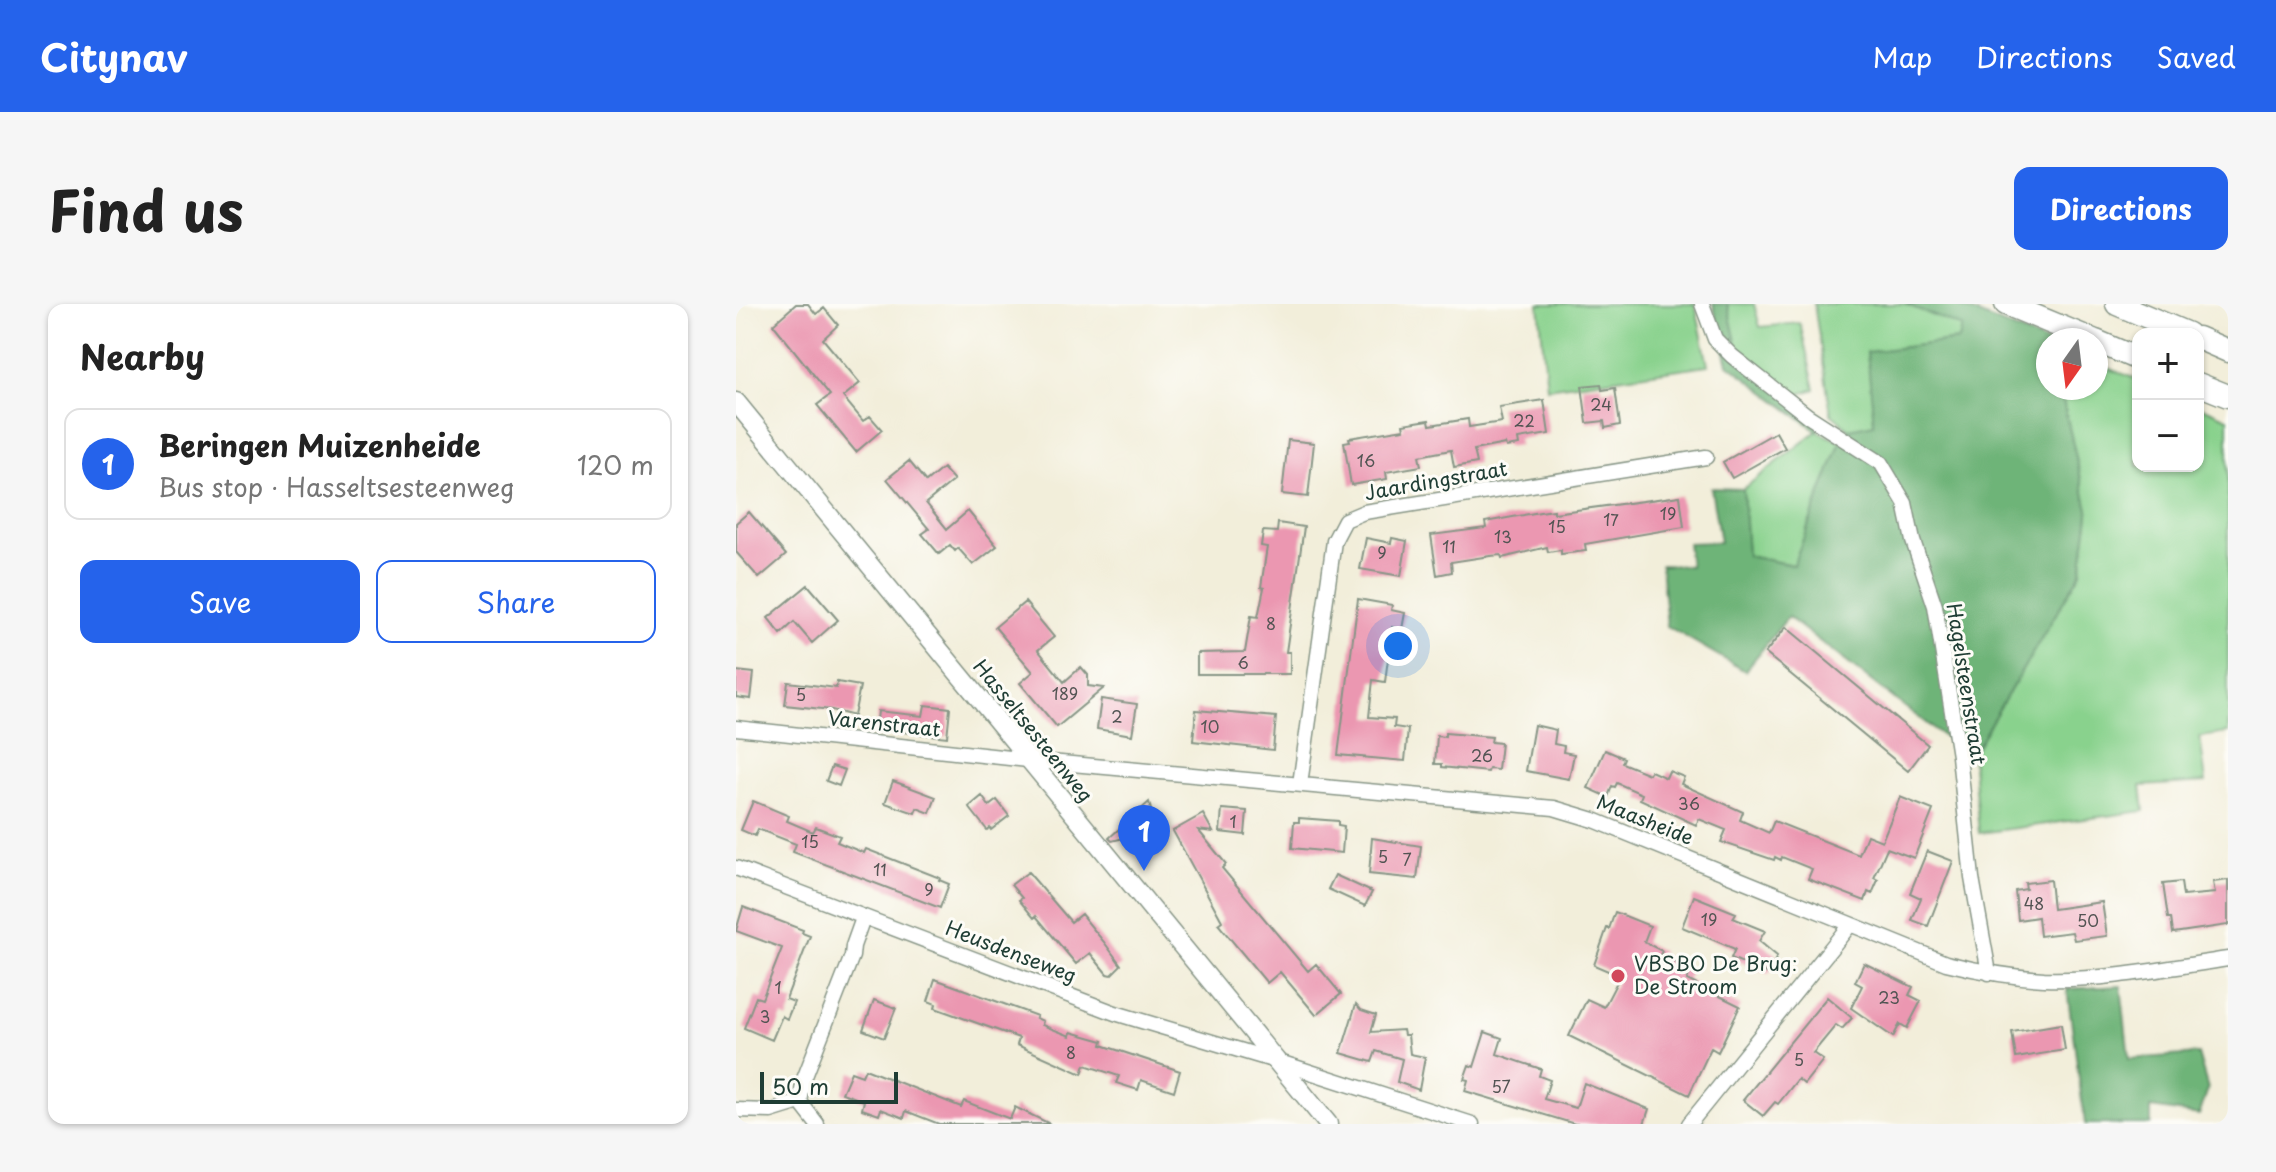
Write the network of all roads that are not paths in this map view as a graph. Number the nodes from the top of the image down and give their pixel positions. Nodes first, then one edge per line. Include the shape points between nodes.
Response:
1 (1702, 304) edge
2 (2006, 304) edge
3 (2117, 304) edge
4 (2063, 328) edge
5 (2174, 328) edge
6 (2204, 341) edge
7 (2108, 347) edge
8 (2228, 351) edge
9 (2132, 357) edge
10 (2204, 386) edge
11 (2228, 396) edge
12 (736, 402) edge
13 (1706, 457) dead end
14 (736, 728) edge
15 (1028, 760) junction
16 (1300, 784) junction
17 (736, 868) edge
18 (863, 918) junction
19 (1849, 926) junction
20 (2228, 959) edge
21 (1989, 973) junction
22 (1276, 1061) junction
23 (800, 1102) junction
24 (736, 1110) edge
25 (817, 1124) edge
26 (1328, 1124) edge
27 (1472, 1124) edge
28 (1689, 1124) edge

1 - 21 street, Hagelsteenstraat via 1715,339 1732,356 1808,416 1881,463 1905,503 1935,606
2 - 4 main road
3 - 5 main road
6 - 8 main road
7 - 9 main road
10 - 11 main road
12 - 15 street, Hasseltsesteenweg
13 - 16 street, Jaardingstraat via 1364,512 1345,520 1334,541
14 - 15 street, Varenstraat
15 - 16 street, Maasheide
15 - 22 street, Hasseltsesteenweg
16 - 19 street, Maasheide via 1554,808
17 - 18 street, Heusdenseweg
18 - 22 street, Heusdenseweg via 1115,1013
18 - 23 street
19 - 21 street, Maasheide via 1946,963
19 - 28 street
20 - 21 street, Maasheide via 2098,977
22 - 26 street, Hasseltsesteenweg
22 - 27 street, Heusdenseweg
23 - 24 street via 771,1111
23 - 25 street

